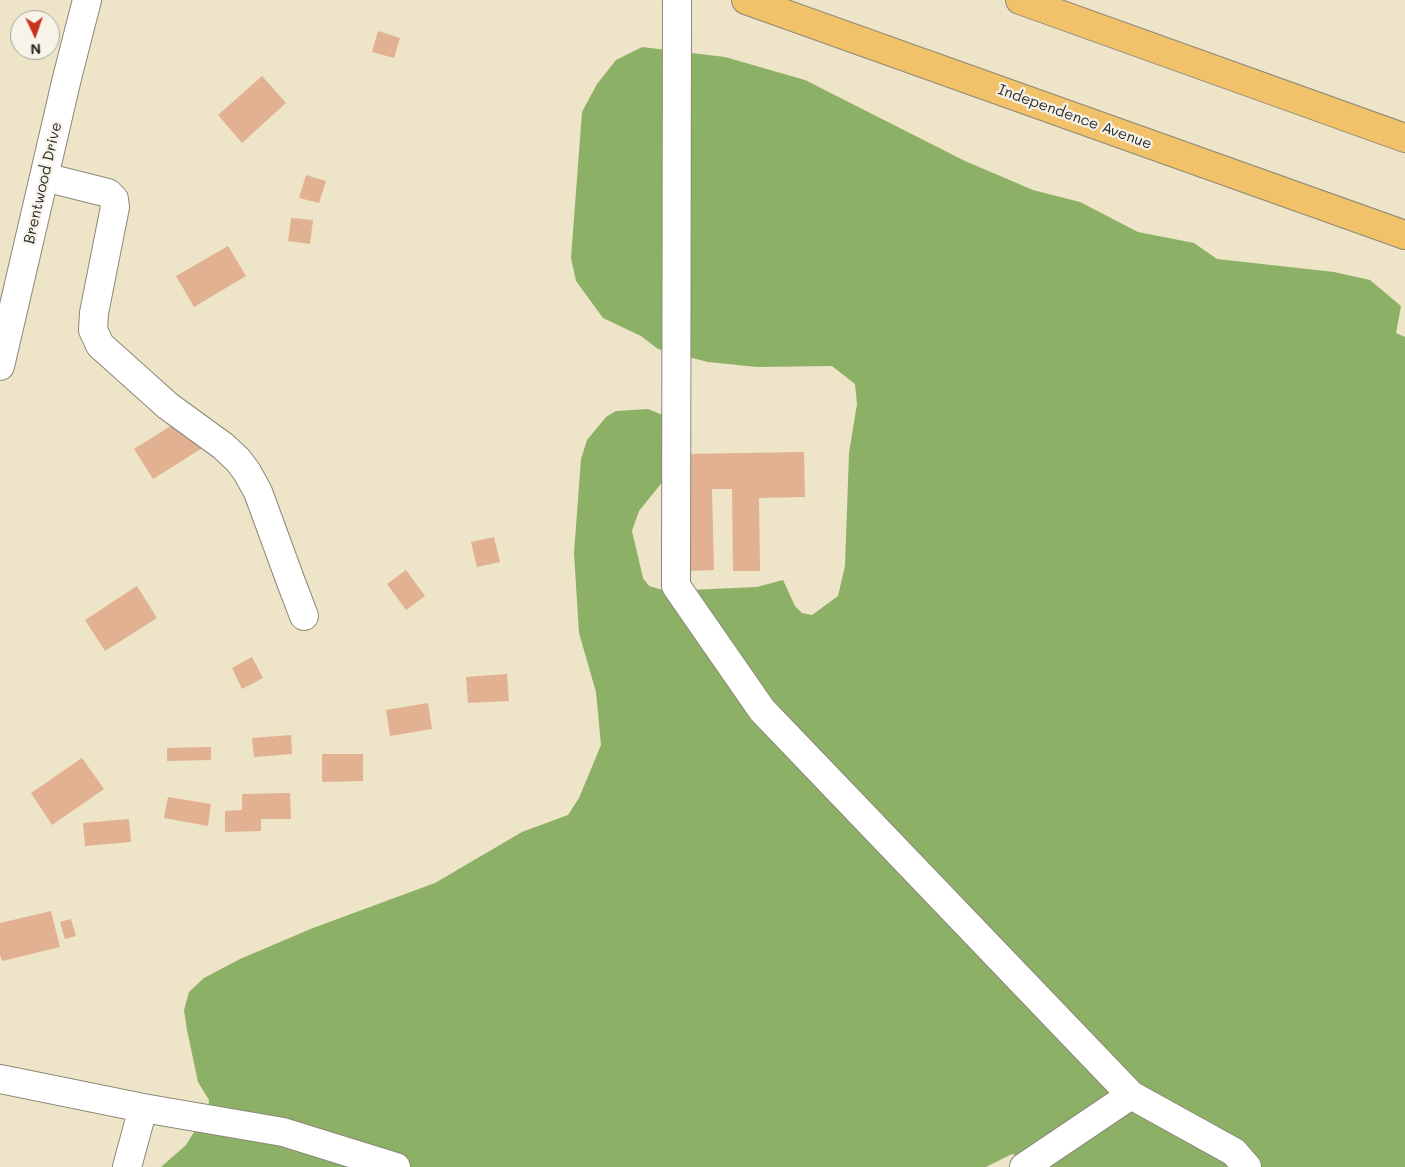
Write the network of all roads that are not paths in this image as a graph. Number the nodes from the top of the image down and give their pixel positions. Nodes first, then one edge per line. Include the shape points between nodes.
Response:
1 (87, 0) edge
2 (676, 0) edge
3 (746, 0) edge
4 (1020, 0) edge
5 (1405, 138) edge
6 (44, 177) junction
7 (1405, 235) edge
8 (0, 366) edge
9 (304, 616) dead end
10 (0, 1079) edge
11 (1132, 1095) junction
12 (143, 1108) junction
13 (127, 1167) edge
14 (396, 1167) edge
15 (1024, 1167) edge
16 (1247, 1167) edge

1 - 6 street, Brentwood Drive
2 - 11 street via 676,586 762,710
3 - 7 main road, Independence Avenue
4 - 5 main road
6 - 8 street, Brentwood Drive
6 - 9 street via 114,198 116,207 94,313 93,330 100,346 168,406 238,460 258,492
10 - 12 street
11 - 15 street
11 - 16 street via 1234,1152
12 - 13 street
12 - 14 street via 283,1132

